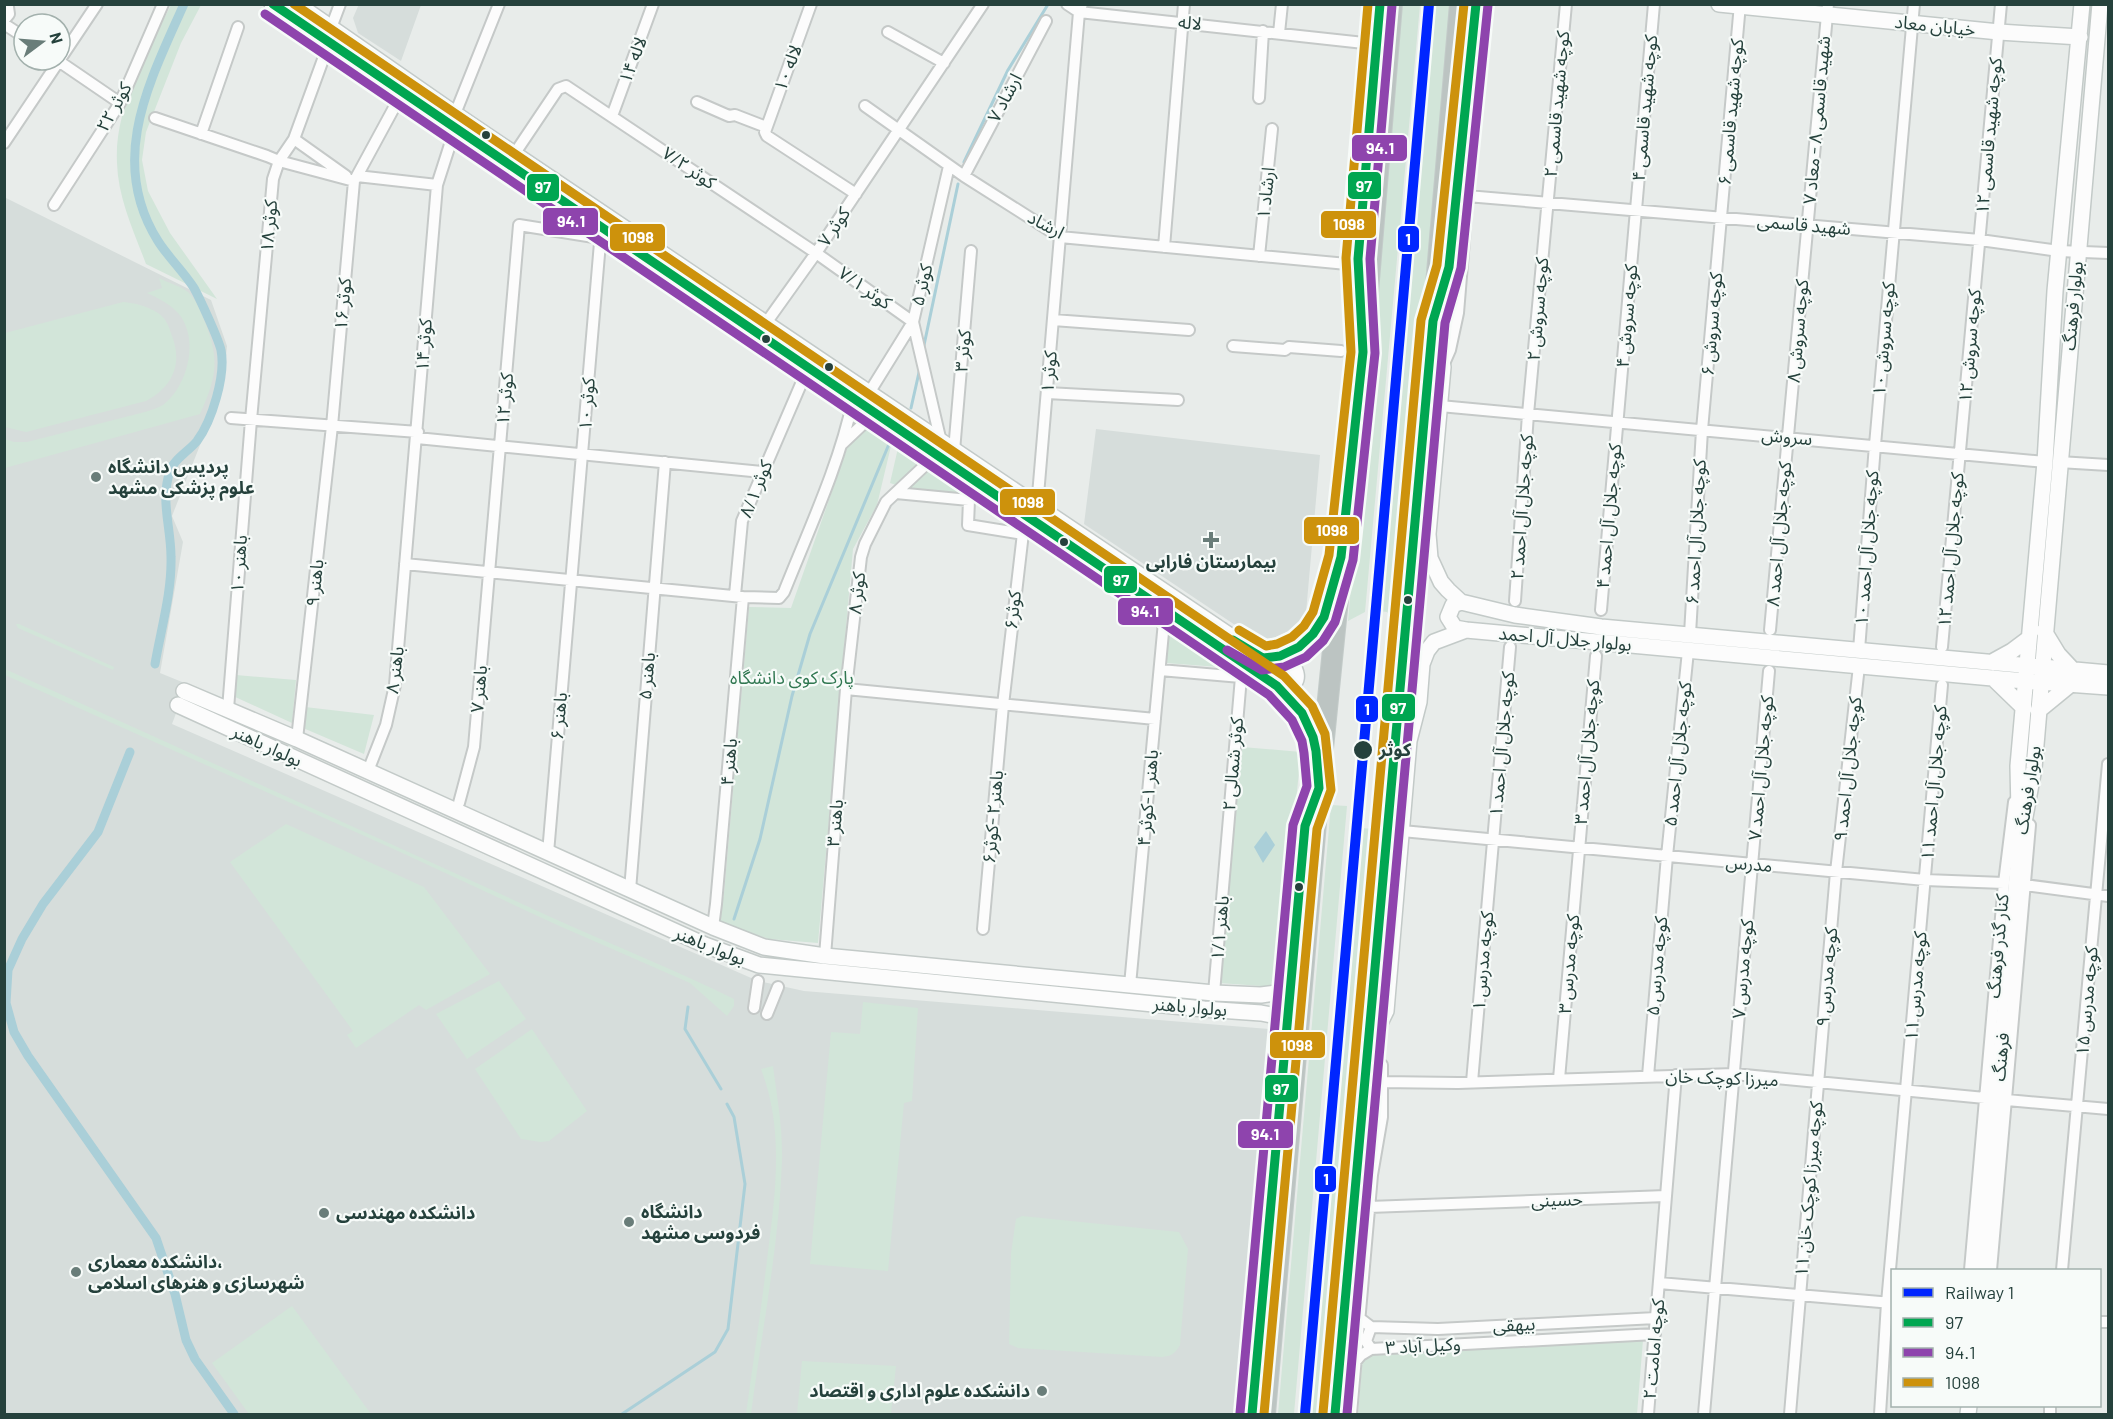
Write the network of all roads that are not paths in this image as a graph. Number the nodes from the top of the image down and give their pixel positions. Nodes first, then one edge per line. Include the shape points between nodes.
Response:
1 (97, 4) edge
2 (163, 4) edge
3 (272, 4) edge
4 (297, 4) edge
5 (340, 4) edge
6 (499, 4) edge
7 (653, 4) edge
8 (811, 4) edge
9 (983, 4) edge
10 (1067, 4) edge
11 (1184, 4) edge
12 (1282, 4) edge
13 (1380, 4) edge
14 (1392, 4) edge
15 (1460, 4) edge
16 (1476, 4) edge
17 (1483, 4) edge
18 (1566, 4) edge
19 (1654, 4) edge
20 (1719, 4) edge
21 (1914, 4) edge
22 (2001, 4) edge
23 (2082, 4) edge
24 (2100, 4) edge
25 (4, 5) edge
26 (1740, 6) edge
27 (1081, 8) edge
28 (1828, 10) edge
29 (1046, 21) dead end
30 (4, 22) edge
31 (1182, 22) junction
32 (1912, 23) junction
33 (238, 27) dead end
34 (331, 28) junction
35 (1263, 31) junction
36 (888, 32) dead end
37 (1999, 32) junction
38 (1279, 33) junction
39 (2080, 38) junction
40 (2103, 39) edge
41 (72, 41) edge
42 (329, 43) junction
43 (1364, 43) dead end
44 (944, 63) junction
45 (72, 70) edge
46 (51, 72) edge
47 (402, 93) junction
48 (1259, 98) dead end
49 (697, 102) dead end
50 (120, 103) junction
51 (865, 106) dead end
52 (612, 116) junction
53 (155, 118) dead end
54 (455, 121) junction
55 (765, 129) junction
56 (1272, 129) dead end
57 (900, 130) junction
58 (201, 134) junction
59 (294, 139) junction
60 (4, 143) edge
61 (515, 153) junction
62 (279, 161) junction
63 (950, 166) junction
64 (531, 172) junction
65 (964, 176) junction
66 (356, 179) junction
67 (436, 185) junction
68 (856, 194) junction
69 (567, 196) junction
70 (1467, 196) junction
71 (1548, 203) junction
72 (54, 205) dead end
73 (1636, 211) junction
74 (1721, 218) junction
75 (1808, 225) junction
76 (600, 233) junction
77 (1894, 233) junction
78 (1060, 237) junction
79 (1980, 240) junction
80 (1164, 247) junction
81 (2059, 250) junction
82 (971, 251) dead end
83 (2077, 252) junction
84 (816, 253) junction
85 (2109, 253) edge
86 (1259, 256) junction
87 (1347, 264) dead end
88 (1053, 320) junction
89 (1433, 321) junction
90 (914, 322) junction
91 (766, 323) junction
92 (1189, 330) dead end
93 (1233, 346) dead end
94 (1341, 351) dead end
95 (1363, 352) junction
96 (1443, 366) junction
97 (801, 384) dead end
98 (869, 393) junction
99 (1047, 393) junction
100 (853, 399) junction
101 (1178, 400) dead end
102 (1440, 406) junction
103 (1528, 414) junction
104 (877, 415) junction
105 (231, 418) dead end
106 (251, 420) junction
107 (1617, 422) junction
108 (332, 426) junction
109 (1702, 430) junction
110 (417, 435) junction
111 (1788, 437) junction
112 (842, 444) junction
113 (1875, 445) junction
114 (501, 446) junction
115 (944, 449) junction
116 (1960, 453) junction
117 (583, 454) junction
118 (665, 462) junction
119 (2052, 462) junction
120 (2109, 465) edge
121 (762, 472) junction
122 (896, 493) junction
123 (1031, 512) junction
124 (1023, 534) junction
125 (1341, 557) junction
126 (405, 564) junction
127 (489, 572) junction
128 (571, 580) junction
129 (654, 588) junction
130 (739, 596) junction
131 (1515, 601) dead end
132 (1461, 602) junction
133 (1601, 610) dead end
134 (1165, 611) junction
135 (1466, 630) junction
136 (1770, 630) dead end
137 (2044, 631) junction
138 (1690, 634) junction
139 (2028, 639) junction
140 (1814, 646) junction
141 (1510, 647) dead end
142 (1942, 647) dead end
143 (1688, 651) junction
144 (1596, 656) dead end
145 (1263, 658) junction
146 (1859, 658) junction
147 (1813, 662) junction
148 (1992, 662) junction
149 (2034, 666) junction
150 (1160, 670) junction
151 (1769, 671) dead end
152 (1245, 672) junction
153 (2109, 673) edge
154 (2072, 677) junction
155 (1993, 678) junction
156 (2033, 682) junction
157 (1942, 685) dead end
158 (1277, 686) junction
159 (2109, 687) edge
160 (846, 689) junction
161 (1003, 705) junction
162 (228, 709) junction
163 (2031, 709) junction
164 (1155, 720) junction
165 (297, 739) junction
166 (2109, 764) edge
167 (2018, 766) junction
168 (2034, 768) junction
169 (368, 771) junction
170 (1319, 788) junction
171 (459, 803) dead end
172 (1402, 831) junction
173 (511, 836) junction
174 (1494, 841) junction
175 (2020, 844) junction
176 (1579, 849) junction
177 (548, 853) junction
178 (503, 854) junction
179 (1667, 856) junction
180 (1225, 863) joint
181 (1752, 864) junction
182 (1836, 872) junction
183 (1925, 880) junction
184 (2004, 883) junction
185 (2025, 885) junction
186 (630, 890) junction
187 (2096, 895) junction
188 (2109, 896) edge
189 (713, 927) junction
190 (983, 929) dead end
191 (1301, 935) junction
192 (825, 956) junction
193 (1081, 980) junction
194 (758, 981) dead end
195 (1130, 985) junction
196 (778, 987) dead end
197 (1291, 992) junction
198 (1214, 993) junction
199 (1261, 995) junction
200 (1079, 997) junction
201 (754, 1008) dead end
202 (1261, 1013) junction
203 (767, 1014) dead end
204 (1370, 1044) junction
205 (1382, 1065) dead end
206 (1734, 1074) junction
207 (1676, 1075) junction
208 (1648, 1076) junction
209 (1559, 1079) junction
210 (1381, 1082) junction
211 (1472, 1082) junction
212 (1818, 1083) junction
213 (1906, 1091) junction
214 (1985, 1098) junction
215 (2007, 1100) junction
216 (2077, 1107) junction
217 (2109, 1109) edge
218 (1666, 1196) junction
219 (1369, 1207) junction
220 (1893, 1269) edge
221 (1970, 1269) edge
222 (1981, 1269) edge
223 (1991, 1269) edge
224 (2062, 1269) edge
225 (1659, 1283) junction
226 (1715, 1288) junction
227 (1799, 1295) junction
228 (1890, 1303) edge
229 (1358, 1317) junction
230 (1656, 1318) junction
231 (1531, 1324) junction
232 (1371, 1327) junction
233 (1655, 1334) junction
234 (1531, 1340) junction
235 (1371, 1349) junction
236 (1355, 1362) junction
237 (1265, 1414) edge
238 (1335, 1414) edge
239 (1351, 1414) edge
240 (1648, 1414) edge
241 (1704, 1414) edge
242 (1790, 1414) edge
243 (1880, 1414) edge

1 - 41 street
2 - 50 street, کوثر ۲۲
3 - 42 street
4 - 34 street
5 - 34 street
6 - 54 street, کوثر ۱۴
7 - 52 street, لاله ۱۴
8 - 55 street, لاله ۱۰
9 - 44 street, کوثر ۷
10 - 27 street, لاله
11 - 31 street
12 - 38 street
13 - 95 highway via 1358,259
14 - 95 highway
15 - 89 highway
16 - 89 highway via 1449,267
17 - 70 street
18 - 71 street, کوچه شهید قاسمی ۲
19 - 73 street, کوچه شهید قاسمی ۴
20 - 26 street, خیابان معاد
21 - 32 street, کوچه سروش ۱۰
22 - 37 street, کوچه شهید قاسمی ۱۲
23 - 39 street, بولوار فرهنگ
24 - 40 street, بولوار فرهنگ
25 - 30 street via 9,14
26 - 28 street, خیابان معاد
26 - 74 street, کوچه شهید قاسمی ۶
27 - 31 street, لاله
27 - 78 street, کوثر ۱
28 - 32 street, خیابان معاد
28 - 75 street, شهید قاسمی ۸ - معاد ۷
29 - 65 street, ارشاد ۷
31 - 35 street, لاله
31 - 80 street
32 - 37 street, خیابان معاد
32 - 77 street, کوچه سروش ۱۰
33 - 58 street
34 - 54 street
35 - 38 street, لاله
35 - 48 street
36 - 44 street
37 - 39 street, خیابان معاد
37 - 79 street, کوچه شهید قاسمی ۱۲
38 - 43 street, لاله
39 - 81 street, بولوار فرهنگ
40 - 83 street, بولوار فرهنگ
42 - 47 street
42 - 59 street, کوثر ۱۸
44 - 57 street, کوثر ۷
45 - 50 street
46 - 60 street
47 - 54 street
47 - 66 street, کوثر ۱۶
49 - 55 street
50 - 72 street, کوثر ۲۲
51 - 57 street, ارشاد
52 - 61 street, کوثر ۷/۲ via 566,86 561,87
52 - 84 street, کوثر ۷/۲
53 - 58 street
54 - 61 street
54 - 64 street
54 - 67 street, کوثر ۱۴
55 - 68 street via 767,136
56 - 86 street, ارشاد ۱
57 - 63 street, ارشاد
57 - 68 street, کوثر ۷
58 - 62 street
59 - 62 street, کوثر ۱۸
59 - 66 street
61 - 64 street
62 - 66 street
62 - 106 street, کوثر ۱۸ via 273,179
63 - 65 street, ارشاد
63 - 90 street, کوثر ۵
64 - 69 street
65 - 78 street, ارشاد
66 - 67 street
66 - 108 street, کوثر ۱۶
67 - 110 street, کوثر ۱۴
68 - 84 street, کوثر ۷
69 - 76 street
69 - 91 street
70 - 71 street, شهید قاسمی
70 - 96 street via 1458,313
71 - 73 street, شهید قاسمی
71 - 103 street, کوچه سروش ۲
73 - 74 street, شهید قاسمی
73 - 107 street, کوچه سروش ۴
74 - 75 street, شهید قاسمی
74 - 109 street, کوچه سروش ۶
75 - 77 street, شهید قاسمی
75 - 111 street, کوچه سروش ۸
76 - 100 street
76 - 114 street, کوثر ۱۲ via 519,225
76 - 117 street, کوثر ۱۰
77 - 79 street, شهید قاسمی
77 - 113 street, کوچه سروش ۱۰
78 - 80 street, ارشاد
78 - 88 street, کوثر ۱
79 - 81 street, شهید قاسمی
79 - 116 street, کوچه سروش ۱۲
80 - 86 street, ارشاد
81 - 83 street, شهید قاسمی
81 - 119 street, بولوار فرهنگ
82 - 115 street, کوثر ۳
83 - 85 street, شهید قاسمی
83 - 119 street, بولوار فرهنگ
84 - 90 street, کوثر ۷/۱
84 - 91 street, کوثر ۷
86 - 87 street, ارشاد
88 - 92 street
88 - 99 street, کوثر ۱
89 - 96 street
89 - 204 highway
90 - 98 street, کوثر ۵
90 - 115 street
91 - 98 street
93 - 94 street
95 - 125 highway
96 - 102 street
97 - 121 street, کوثر ۸/۱
98 - 115 street
99 - 101 street
99 - 123 street, کوثر ۱
100 - 104 street
100 - 112 street
102 - 103 street, سروش
102 - 132 street via 1428,534 1430,558 1441,582
103 - 107 street, سروش
103 - 131 street, کوچه جلال آل احمد ۲
104 - 112 street
104 - 115 street
105 - 106 street
106 - 108 street
106 - 162 street, باهنر ۱۰
107 - 109 street, سروش
107 - 133 street, کوچه جلال آل احمد ۴
108 - 110 street
108 - 165 street, باهنر ۹
109 - 111 street, سروش
109 - 138 street, کوچه جلال آل احمد ۶
110 - 114 street
110 - 126 street, کوثر ۱۴
111 - 113 street, سروش
111 - 136 street, کوچه جلال آل احمد ۸
112 - 130 street via 784,592 775,599
113 - 116 street, سروش
113 - 146 street, کوچه جلال آل احمد ۱۰
114 - 117 street
114 - 127 street, کوثر ۱۲
115 - 122 street
115 - 123 street
116 - 119 street, سروش
116 - 142 street, کوچه جلال آل احمد ۱۲
117 - 118 street
117 - 128 street, کوثر ۱۰
118 - 121 street
118 - 129 street, باهنر ۵
119 - 120 street, سروش
119 - 137 street, بولوار فرهنگ
119 - 139 street, بولوار فرهنگ
121 - 130 street, کوثر ۸/۱ via 742,521
122 - 124 street via 969,500 968,525
122 - 160 street, کوثر ۸ via 886,502 864,544
123 - 124 street, کوثر۶
123 - 134 street
123 - 145 street
124 - 161 street, کوثر۶
125 - 145 street via 1324,617 1313,634 1299,647 1280,656
125 - 170 highway
126 - 127 street
126 - 169 street, باهنر ۸ via 395,685 386,725
127 - 128 street
127 - 171 street, باهنر ۷ via 474,747
128 - 129 street
128 - 177 street, باهنر ۶
129 - 130 street
129 - 186 street, باهنر ۵
130 - 189 street, باهنر ۴
132 - 135 street via 1453,605 1448,617 1455,628
132 - 138 street, بولوار جلال آل احمد via 1515,615
134 - 150 street, باهنر ۱-کوثر ۴
134 - 152 street
135 - 143 street, بولوار جلال آل احمد
135 - 172 street, بولوار جلال آل احمد via 1434,642 1422,664 1419,702 1409,741
137 - 149 street, بولوار فرهنگ
137 - 154 street
138 - 140 street, بولوار جلال آل احمد
139 - 148 street
139 - 149 street, بولوار فرهنگ
140 - 146 street, بولوار جلال آل احمد
140 - 147 street
141 - 174 street, کوچه جلال آل احمد ۱
143 - 147 street, بولوار جلال آل احمد
143 - 179 street, کوچه جلال آل احمد ۵
144 - 176 street, کوچه جلال آل احمد ۳
145 - 158 street via 1292,665 1297,672 1292,685
146 - 147 street, بولوار جلال آل احمد
146 - 148 street, بولوار جلال آل احمد
146 - 155 street, بولوار جلال آل احمد
146 - 182 street, کوچه جلال آل احمد ۹
148 - 149 street, بولوار جلال آل احمد
149 - 154 street, بولوار جلال آل احمد
149 - 156 street, بولوار فرهنگ
150 - 152 street
150 - 164 street, باهنر ۱-کوثر ۴
151 - 181 street, کوچه جلال آل احمد ۷
152 - 158 street
152 - 180 street, کوثر شمالی ۲
153 - 154 street, بولوار جلال آل احمد
154 - 156 street, بولوار جلال آل احمد
154 - 159 street, بولوار جلال آل احمد
154 - 163 street
155 - 156 street, بولوار جلال آل احمد
155 - 163 street
156 - 163 street, بولوار فرهنگ
157 - 183 street, کوچه جلال آل احمد ۱۱
158 - 170 street via 1297,707 1310,730
160 - 161 street
160 - 192 street, باهنر ۳
161 - 164 street
161 - 190 street, باهنر۲ -کوثر۶
162 - 165 street, بولوار باهنر
162 - 178 street, بولوار باهنر via 185,700
163 - 167 street, بولوار فرهنگ
163 - 168 street, بولوار فرهنگ
164 - 195 street, باهنر ۱-کوثر ۴
165 - 169 street, بولوار باهنر
166 - 187 street, کوچه مدرس ۱۵
167 - 175 street, بولوار فرهنگ
167 - 184 street, کنار گذر فرهنگ
168 - 175 street, بولوار فرهنگ
168 - 185 street, کنار گذر فرهنگ
169 - 173 street, بولوار باهنر
170 - 191 highway
172 - 174 street, مدرس
172 - 204 street, بولوار جلال آل احمد via 1386,1011
173 - 177 street, بولوار باهنر
173 - 178 street
174 - 176 street, مدرس
174 - 211 street, کوچه مدرس ۱
175 - 222 street, فرهنگ
176 - 179 street, مدرس
176 - 209 street, کوچه مدرس ۳
177 - 186 street, بولوار باهنر
178 - 200 street, بولوار باهنر via 705,945 759,965
179 - 181 street, مدرس
179 - 208 street, کوچه مدرس ۵
180 - 198 street, باهنر ۱/۱
181 - 182 street, مدرس
181 - 206 street, کوچه مدرس ۷
182 - 183 street, مدرس
182 - 212 street, کوچه مدرس ۹
183 - 184 street, مدرس
183 - 213 street, کوچه مدرس ۱۱
184 - 214 street, کنار گذر فرهنگ
185 - 187 street
185 - 215 street, کنار گذر فرهنگ
186 - 189 street, بولوار باهنر
187 - 188 street
187 - 216 street, کوچه مدرس ۱۵
189 - 192 street, بولوار باهنر via 764,947
191 - 197 street
191 - 237 highway
192 - 193 street, بولوار باهنر
193 - 195 street, بولوار باهنر
193 - 200 street
194 - 201 street
195 - 198 street, بولوار باهنر
196 - 203 street
197 - 199 street, بولوار باهنر
197 - 202 street, بولوار باهنر via 1288,1018
198 - 199 street, بولوار باهنر
199 - 202 street via 1265,1003
200 - 202 street, بولوار باهنر
204 - 238 highway
205 - 210 street
206 - 207 street, میرزا کوچک خان
206 - 212 street, میرزا کوچک خان
206 - 226 street, کوچه مدرس ۷
207 - 208 street, میرزا کوچک خان
207 - 218 street, کوچه امامت ۲
208 - 209 street, میرزا کوچک خان
209 - 211 street, میرزا کوچک خان
210 - 211 street, میرزا کوچک خان
210 - 219 street via 1382,1117
212 - 213 street, میرزا کوچک خان
212 - 227 street, کوچه میرزا کوچک خان ۱۱
213 - 214 street, میرزا کوچک خان
213 - 220 street, کوچه مدرس ۱۱
214 - 221 street, کنار گذر فرهنگ
215 - 216 street
215 - 223 street, کنار گذر فرهنگ
216 - 217 street
216 - 224 street, کوچه مدرس ۱۵
218 - 219 street, حسینی
218 - 225 street, کوچه امامت ۲
219 - 229 street
225 - 226 street
225 - 230 street, کوچه امامت ۲
226 - 227 street
226 - 241 street, کوچه مدرس ۷
227 - 228 street
227 - 242 street, کوچه میرزا کوچک خان ۱۱
228 - 243 street, کوچه مدرس ۱۱
229 - 232 street
229 - 236 street
230 - 231 street, بیهقی
230 - 233 street, کوچه امامت ۲
231 - 232 street, بیهقی via 1438,1329
231 - 234 street
232 - 235 street via 1366,1341
233 - 234 street, بیهقی
233 - 240 street, کوچه امامت ۲
234 - 235 street, ۳ وکیل آباد
235 - 236 street, ۳ وکیل آباد
236 - 239 street

